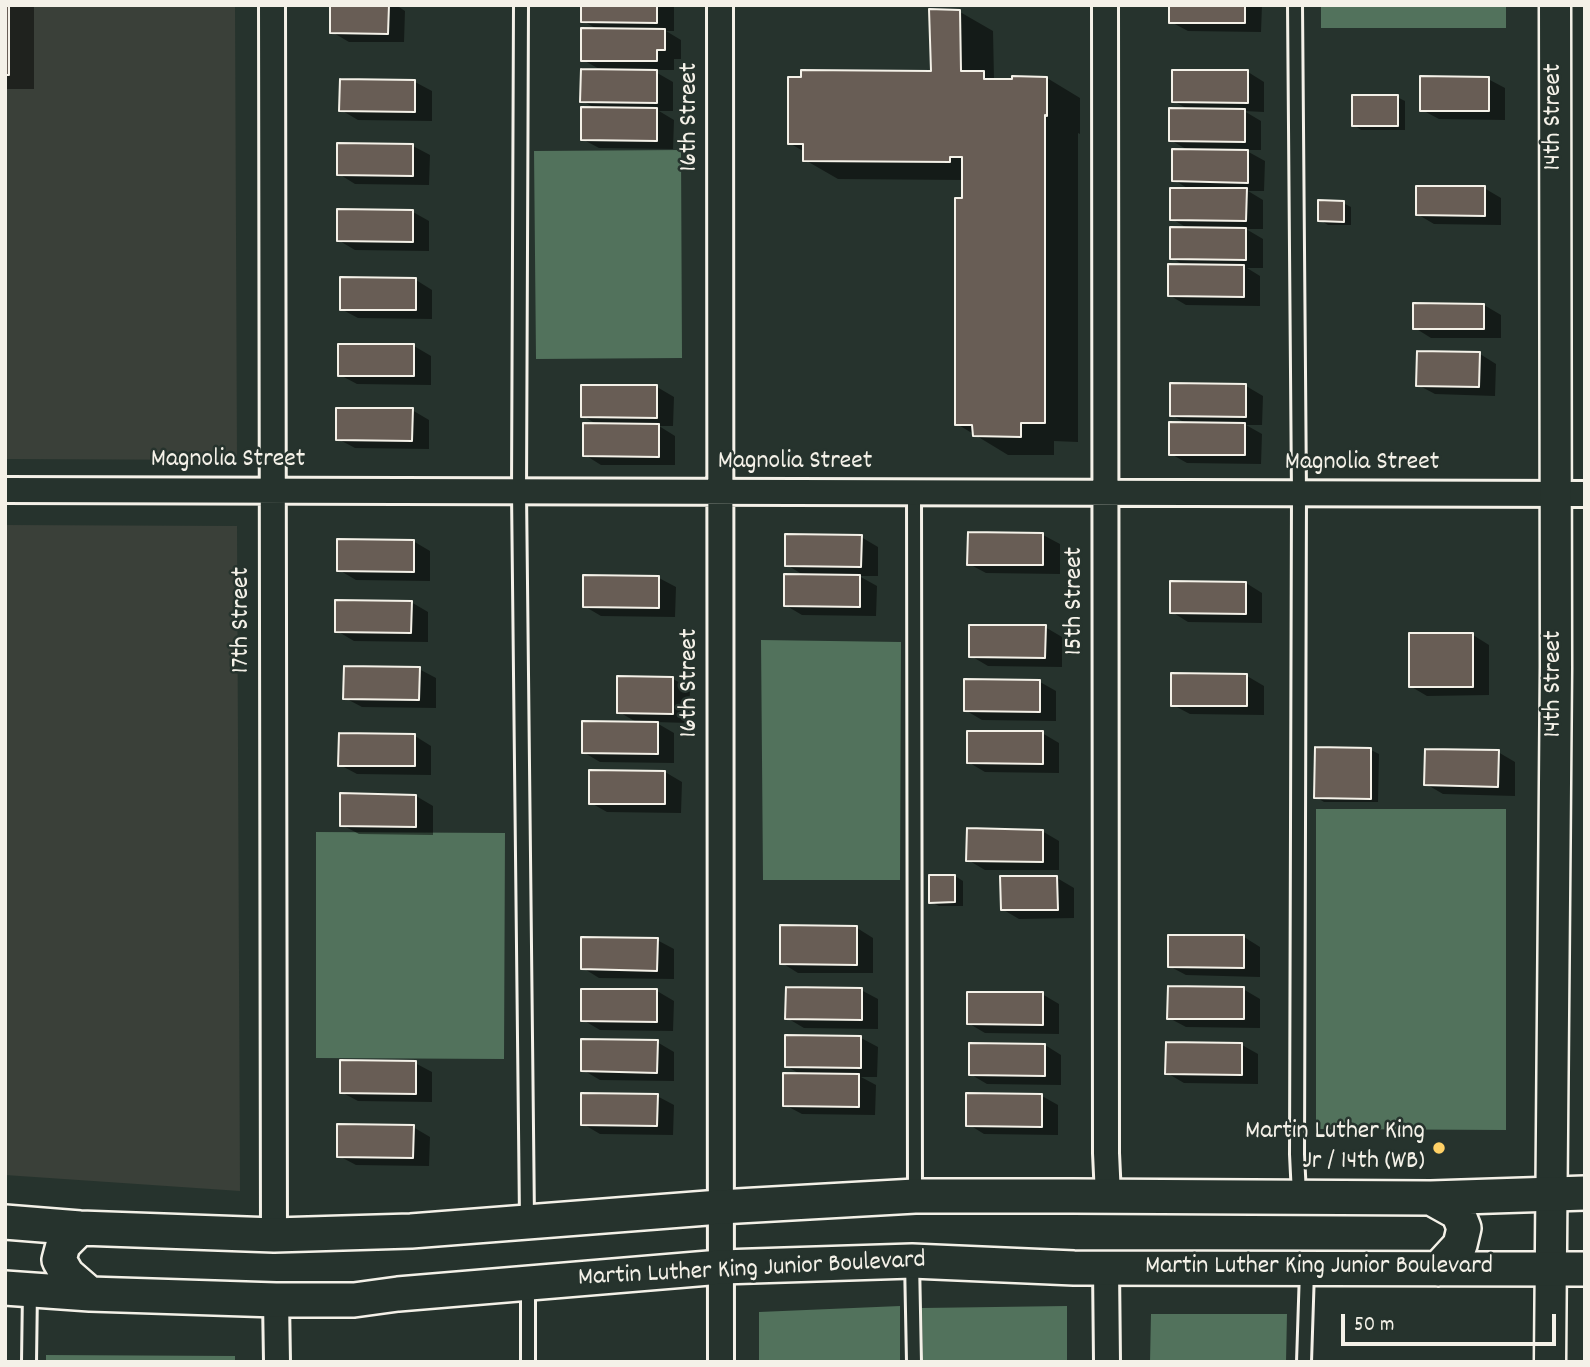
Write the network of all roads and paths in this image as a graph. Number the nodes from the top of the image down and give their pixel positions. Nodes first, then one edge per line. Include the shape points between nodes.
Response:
1 (272, 5) edge
2 (521, 5) edge
3 (720, 5) edge
4 (1105, 5) edge
5 (1295, 5) edge
6 (1555, 5) edge
7 (5, 490) edge
8 (273, 490) junction
9 (519, 492) junction
10 (721, 492) junction
11 (914, 493) junction
12 (1105, 493) junction
13 (1299, 494) junction
14 (1555, 494) junction
15 (1585, 494) edge
16 (1585, 1193) edge
17 (1551, 1195) junction
18 (915, 1196) junction
19 (1108, 1196) junction
20 (1300, 1197) junction
21 (1431, 1198) junction
22 (720, 1207) junction
23 (5, 1222) edge
24 (527, 1222) junction
25 (80, 1228) junction
26 (274, 1235) junction
27 (912, 1261) junction
28 (721, 1267) junction
29 (1107, 1268) junction
30 (1307, 1268) junction
31 (1438, 1269) junction
32 (1550, 1269) junction
33 (1585, 1269) edge
34 (528, 1283) junction
35 (18, 1289) edge
36 (90, 1294) junction
37 (276, 1300) junction
38 (29, 1362) edge
39 (277, 1362) edge
40 (528, 1362) edge
41 (720, 1362) edge
42 (914, 1362) edge
43 (1107, 1362) edge
44 (1304, 1362) edge
45 (1550, 1362) edge

1 - 8 street, 17th Street
2 - 9 lane
3 - 10 street, 16th Street
4 - 12 street, 15th Street
5 - 13 lane
6 - 14 street, 14th Street
7 - 8 street, Magnolia Street
8 - 9 street, Magnolia Street
8 - 26 street, 17th Street
9 - 10 street, Magnolia Street
9 - 24 lane
10 - 11 street, Magnolia Street
10 - 22 street, 16th Street
11 - 12 street, Magnolia Street
11 - 18 lane
12 - 13 street, Magnolia Street
12 - 19 street, 15th Street
13 - 14 street, Magnolia Street
13 - 20 lane
14 - 15 street, Magnolia Street
14 - 17 street, 14th Street
16 - 17 main road
17 - 21 main road
17 - 32 street, 14th Street
18 - 19 main road
18 - 22 main road
19 - 20 main road
20 - 21 main road
21 - 31 main road via 1458,1213 1464,1228 1460,1245
22 - 24 main road
22 - 28 street, 16th Street
23 - 25 main road
24 - 26 main road
25 - 26 main road
25 - 36 main road via 63,1245 59,1259 67,1274
27 - 28 main road, Martin Luther King Junior Boulevard
27 - 29 main road, Martin Luther King Junior Boulevard
27 - 42 lane
28 - 34 main road, Martin Luther King Junior Boulevard
28 - 41 street, 16th Street
29 - 30 main road, Martin Luther King Junior Boulevard
29 - 43 street
30 - 31 main road, Martin Luther King Junior Boulevard
30 - 44 lane
31 - 32 main road, Martin Luther King Junior Boulevard
32 - 33 main road, Martin Luther King Junior Boulevard
32 - 45 street, 14th Street
34 - 37 main road, Martin Luther King Junior Boulevard via 354,1300
34 - 40 lane
35 - 36 main road, Martin Luther King Junior Boulevard
35 - 38 lane
36 - 37 main road, Martin Luther King Junior Boulevard
37 - 39 street

